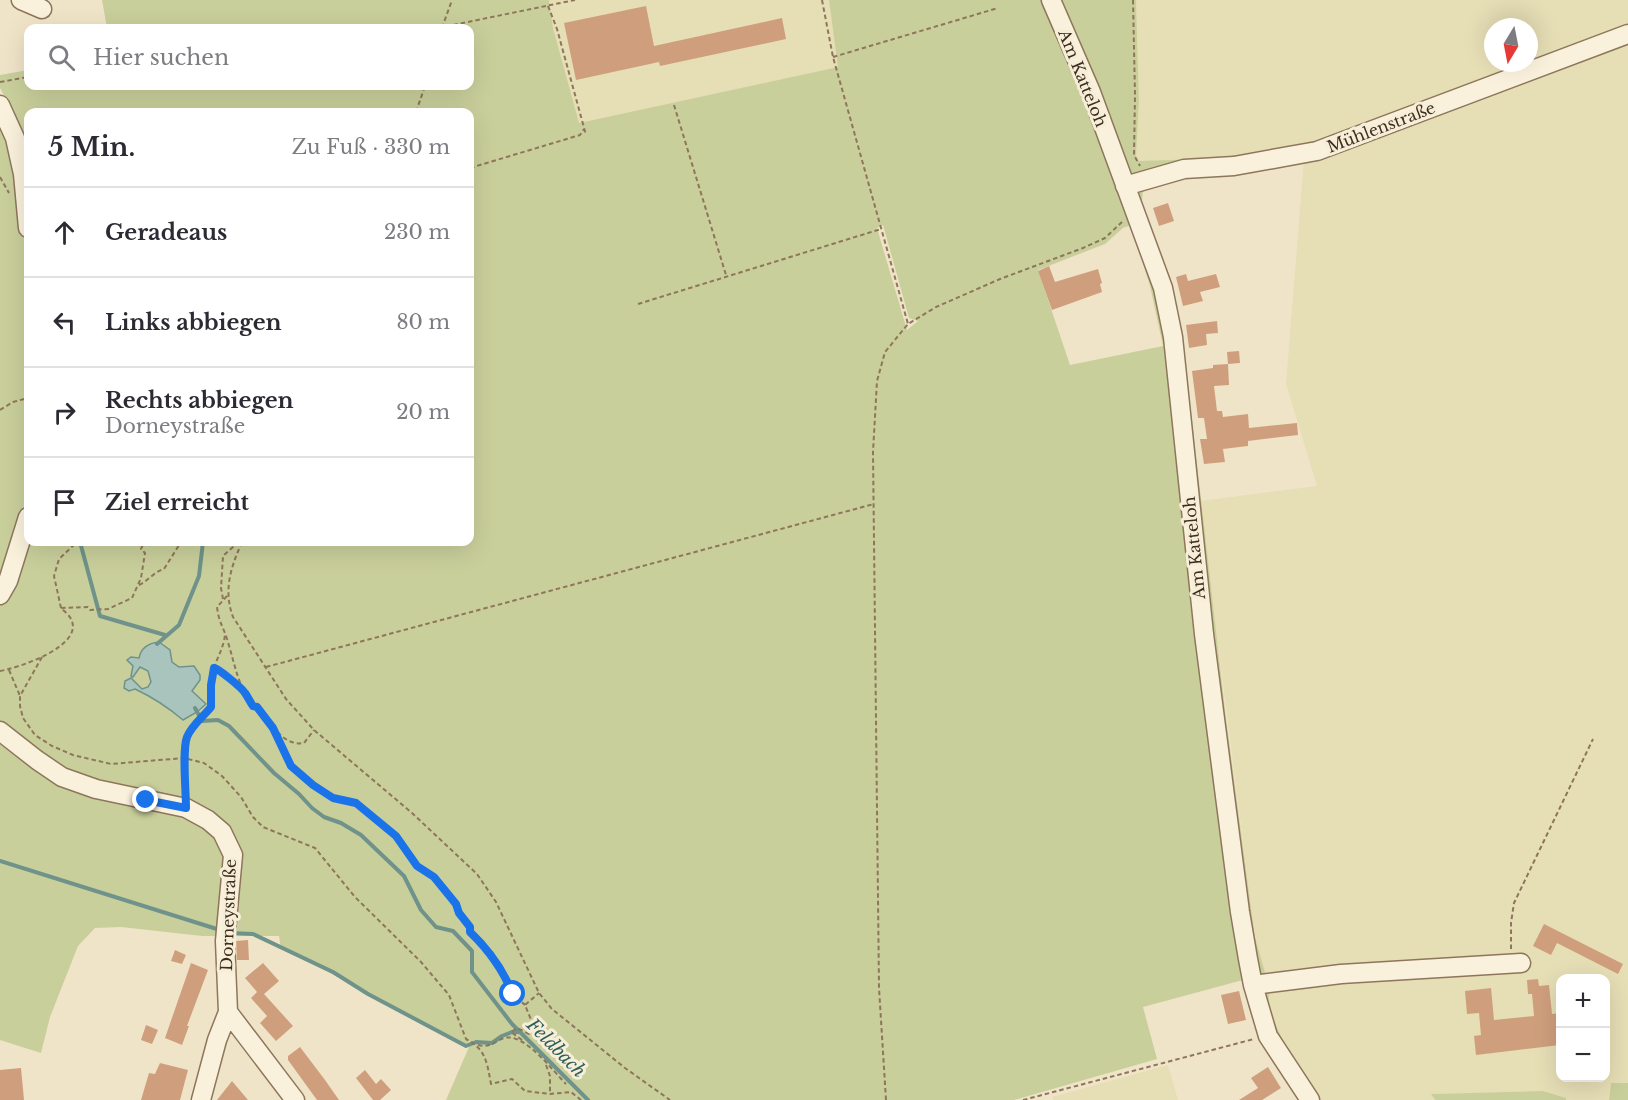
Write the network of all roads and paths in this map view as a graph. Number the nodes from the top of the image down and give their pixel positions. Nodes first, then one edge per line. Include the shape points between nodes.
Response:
1 (21, 0) edge
2 (452, 0) edge
3 (575, 0) edge
4 (822, 0) edge
5 (1051, 0) edge
6 (1133, 0) edge
7 (548, 6) junction
8 (998, 8) dead end
9 (42, 9) dead end
10 (444, 24) edge
11 (458, 24) edge
12 (1628, 34) edge
13 (833, 57) junction
14 (24, 78) edge
15 (0, 82) edge
16 (423, 90) edge
17 (0, 105) edge
18 (674, 105) dead end
19 (417, 108) edge
20 (584, 129) junction
21 (585, 135) dead end
22 (474, 167) edge
23 (1153, 179) junction
24 (24, 185) edge
25 (1125, 186) junction
26 (1124, 218) dead end
27 (881, 229) junction
28 (726, 275) junction
29 (639, 304) dead end
30 (908, 324) junction
31 (24, 399) edge
32 (0, 410) edge
33 (874, 504) junction
34 (24, 530) edge
35 (73, 546) edge
36 (142, 546) edge
37 (179, 546) edge
38 (233, 546) edge
39 (240, 546) edge
40 (137, 586) junction
41 (0, 595) edge
42 (227, 596) junction
43 (223, 599) junction
44 (61, 608) junction
45 (225, 632) junction
46 (42, 657) junction
47 (266, 667) junction
48 (214, 668) junction
49 (9, 670) junction
50 (0, 671) edge
51 (244, 691) junction
52 (20, 696) junction
53 (273, 728) junction
54 (314, 730) junction
55 (0, 731) edge
56 (1593, 739) dead end
57 (184, 758) junction
58 (186, 808) junction
59 (1516, 963) joint
60 (1253, 985) junction
61 (539, 993) junction
62 (525, 1005) junction
63 (228, 1012) junction
64 (1268, 1036) junction
65 (525, 1042) junction
66 (478, 1045) junction
67 (546, 1064) junction
68 (566, 1084) dead end
69 (550, 1094) junction
70 (201, 1100) edge
71 (295, 1100) edge
72 (581, 1100) edge
73 (670, 1100) edge
74 (886, 1100) edge
75 (1023, 1100) edge
76 (1310, 1100) edge

1 - 9 street
2 - 10 path
3 - 7 path
4 - 13 path
5 - 25 street, Am Katteloh via 1091,92
6 - 23 path via 1134,155
7 - 11 path
7 - 20 path
8 - 13 path
12 - 23 street, Mühlenstraße via 1317,151 1234,166 1184,169
13 - 27 path
14 - 15 path
16 - 19 path
17 - 24 street via 15,138
18 - 28 path
20 - 21 path
20 - 22 path via 579,135
23 - 25 street, Mühlenstraße
25 - 60 street, Am Katteloh via 1162,288 1173,337 1204,634
26 - 30 path via 1105,238 1000,279
27 - 28 path
27 - 30 path
28 - 29 path
30 - 33 path via 885,352 877,381
31 - 32 path
33 - 47 path
33 - 74 path via 879,988
34 - 41 street
35 - 44 path via 59,559 54,576
36 - 40 path via 145,553
37 - 40 path via 164,569
38 - 43 path via 223,556
39 - 42 path via 229,576
40 - 44 path via 132,598 108,609
42 - 43 path
42 - 47 path via 233,617
43 - 45 path via 217,608
44 - 46 path via 71,620 67,641
45 - 48 path via 224,647
45 - 51 path
46 - 49 path
46 - 52 path
47 - 54 path via 286,699
48 - 51 path
48 - 57 path via 211,707 186,738
49 - 50 path
49 - 52 path
51 - 53 path
52 - 57 path via 23,718 35,735 73,755 111,764
53 - 54 path via 285,739 299,744
53 - 62 path via 291,766 333,798 356,803 376,818 396,836 417,866 434,877 456,904 470,932 497,961 513,994
54 - 61 path via 477,874 496,902
55 - 58 street, Dorneystraße via 62,777 96,789
56 - 59 path via 1515,903 1510,933
57 - 58 path
57 - 66 path via 204,763 222,776 263,827 315,848 355,897 449,995 466,1039
58 - 63 street, Dorneystraße via 222,832 233,855 225,934
59 - 60 street via 1341,974
60 - 64 street, Am Katteloh
61 - 62 path
61 - 73 path via 588,1039
62 - 65 path via 534,1031 529,1034 517,1028 511,1032
63 - 70 street, Dorneystraße
63 - 71 street
64 - 75 path
64 - 76 street, Am Katteloh
65 - 66 path via 505,1038 485,1047
65 - 67 path
66 - 69 path via 491,1084 512,1079 525,1091
67 - 68 path
67 - 69 path
69 - 72 path via 571,1092

